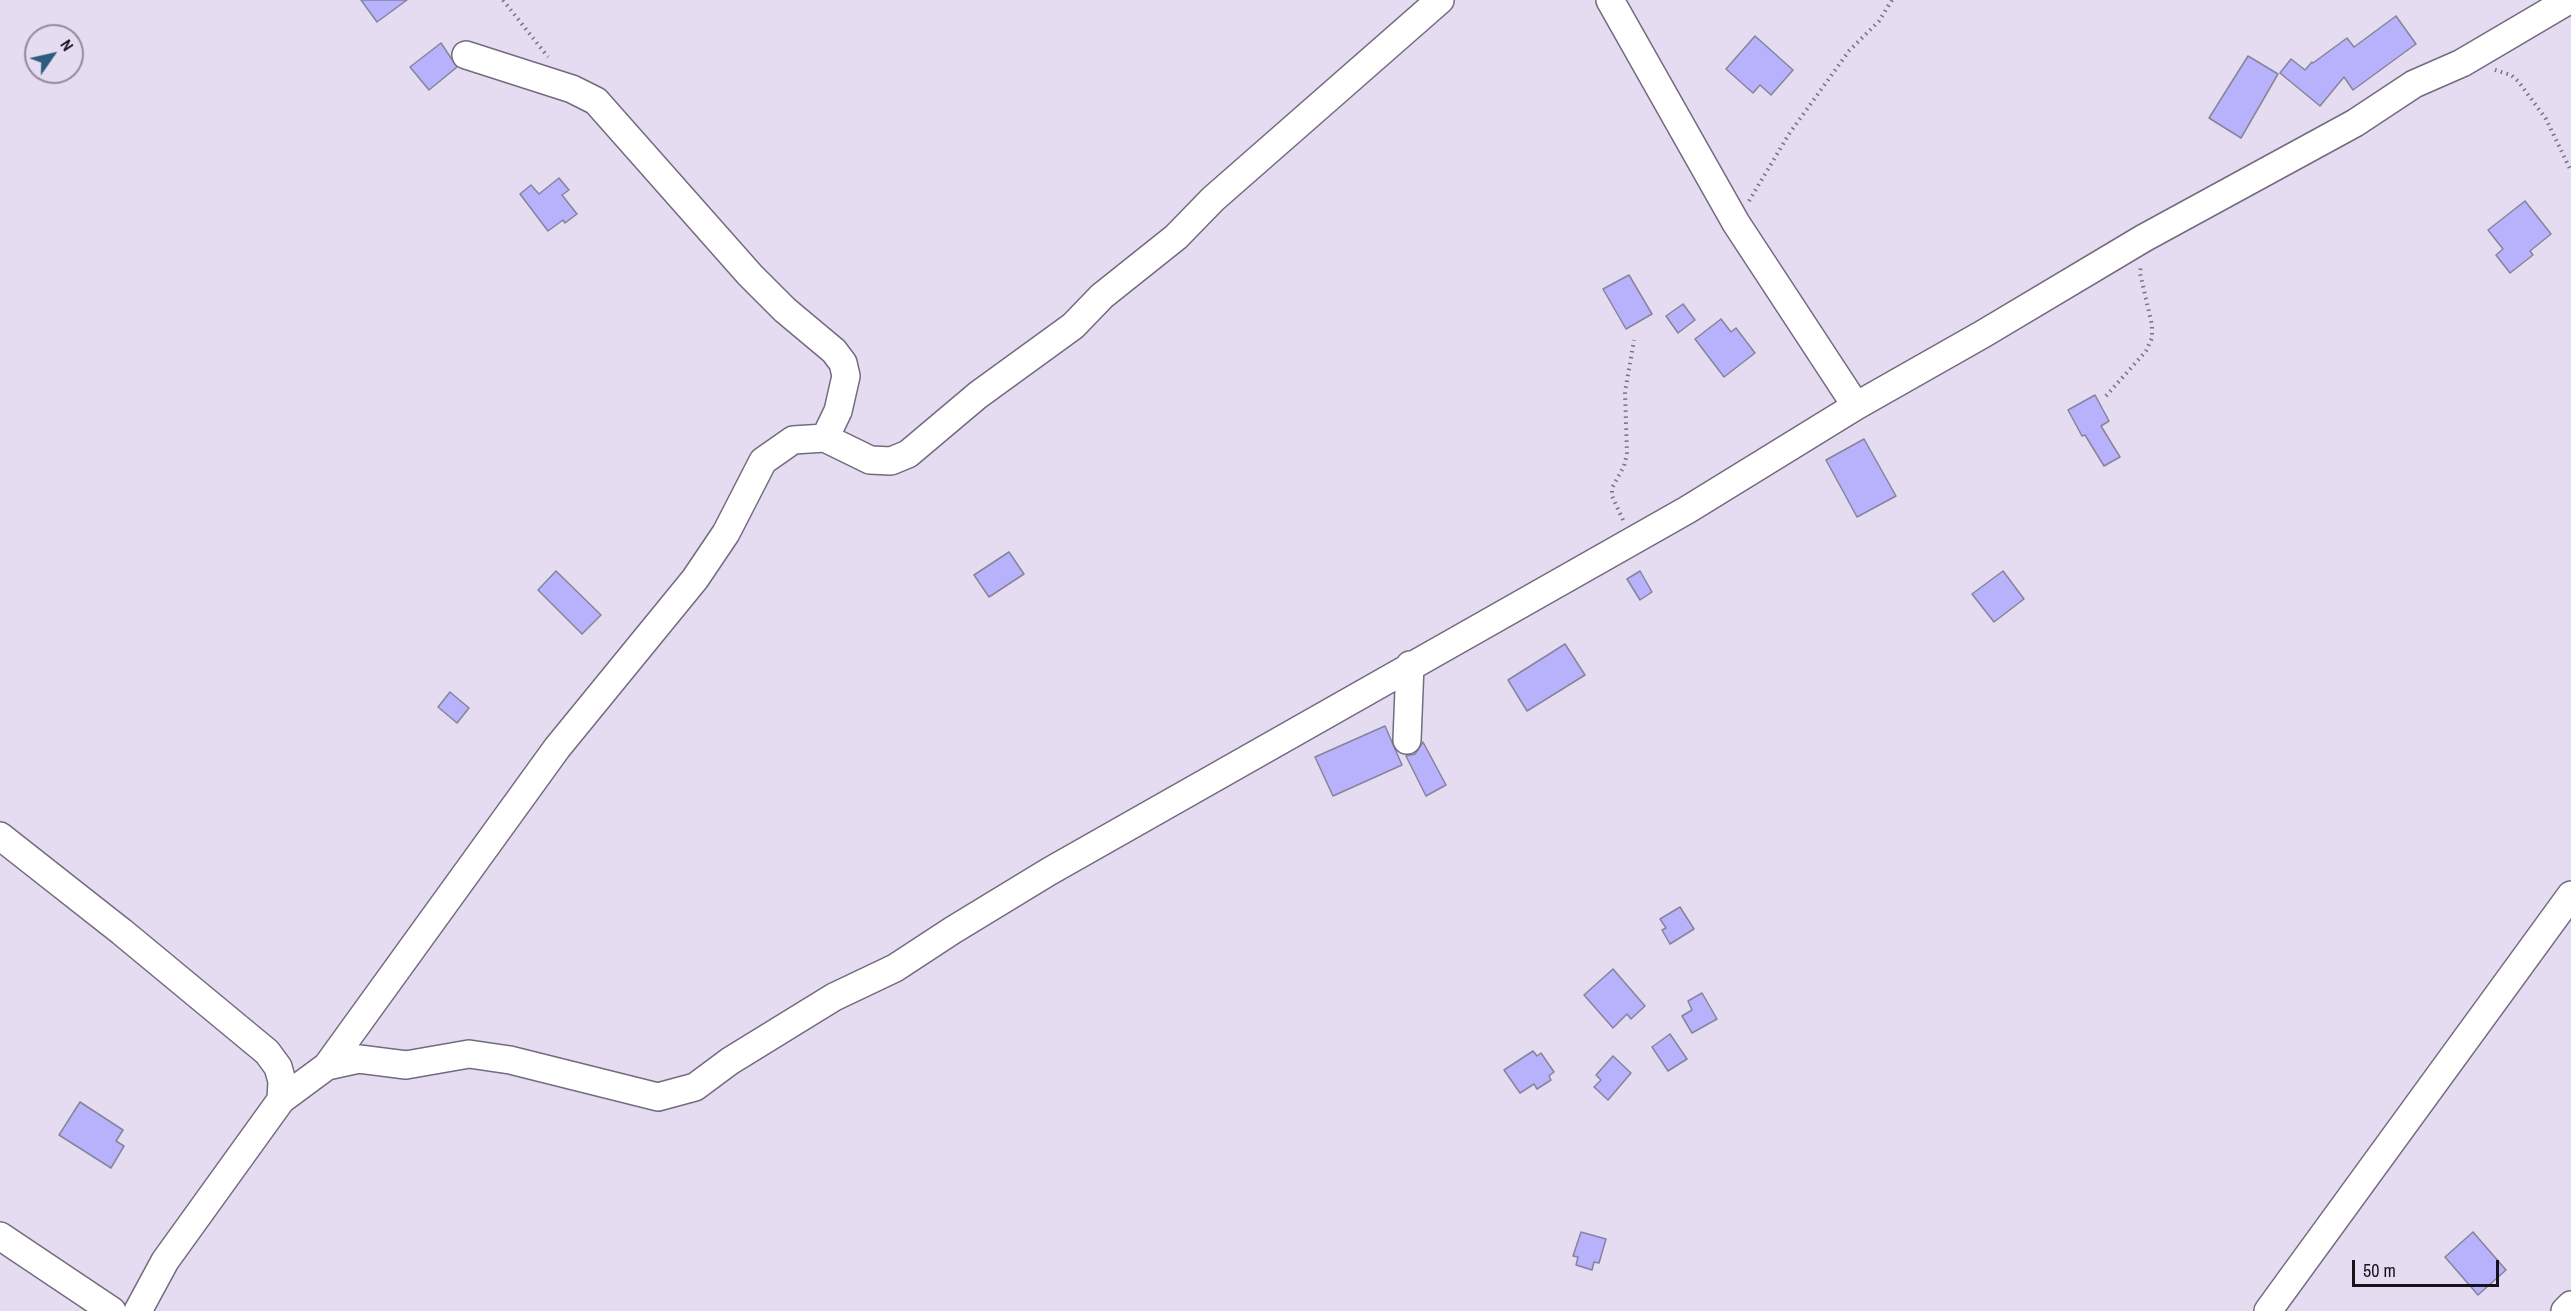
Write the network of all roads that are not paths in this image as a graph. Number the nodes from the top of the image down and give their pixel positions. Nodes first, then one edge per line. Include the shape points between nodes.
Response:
1 (1440, 0) edge
2 (1610, 0) edge
3 (2569, 0) edge
4 (466, 55) dead end
5 (1856, 406) junction
6 (825, 438) junction
7 (1410, 665) junction
8 (1407, 740) dead end
9 (0, 836) edge
10 (2571, 895) edge
11 (327, 1066) junction
12 (281, 1100) junction
13 (0, 1236) edge
14 (2571, 1305) edge
15 (112, 1311) edge
16 (138, 1311) edge
17 (2268, 1311) edge
18 (2565, 1311) edge

1 - 6 street via 1213,198 1176,237 1102,296 1073,326 978,394 908,453 891,460 870,460
2 - 5 street via 1736,223
3 - 5 street via 2462,63 2414,84 2355,123 2144,238
4 - 6 street via 572,88 596,101 750,275 838,357 846,376 838,411
5 - 7 street via 1687,510
6 - 11 street via 793,440 764,461 726,533 695,579 556,748
7 - 8 street
7 - 11 street via 1071,859 895,968 834,997 730,1061 695,1088 658,1097 510,1060 469,1054 406,1065 359,1059
9 - 12 street via 267,1052 278,1067
10 - 17 street
11 - 12 street
12 - 16 street via 165,1261
13 - 15 street
14 - 18 street

